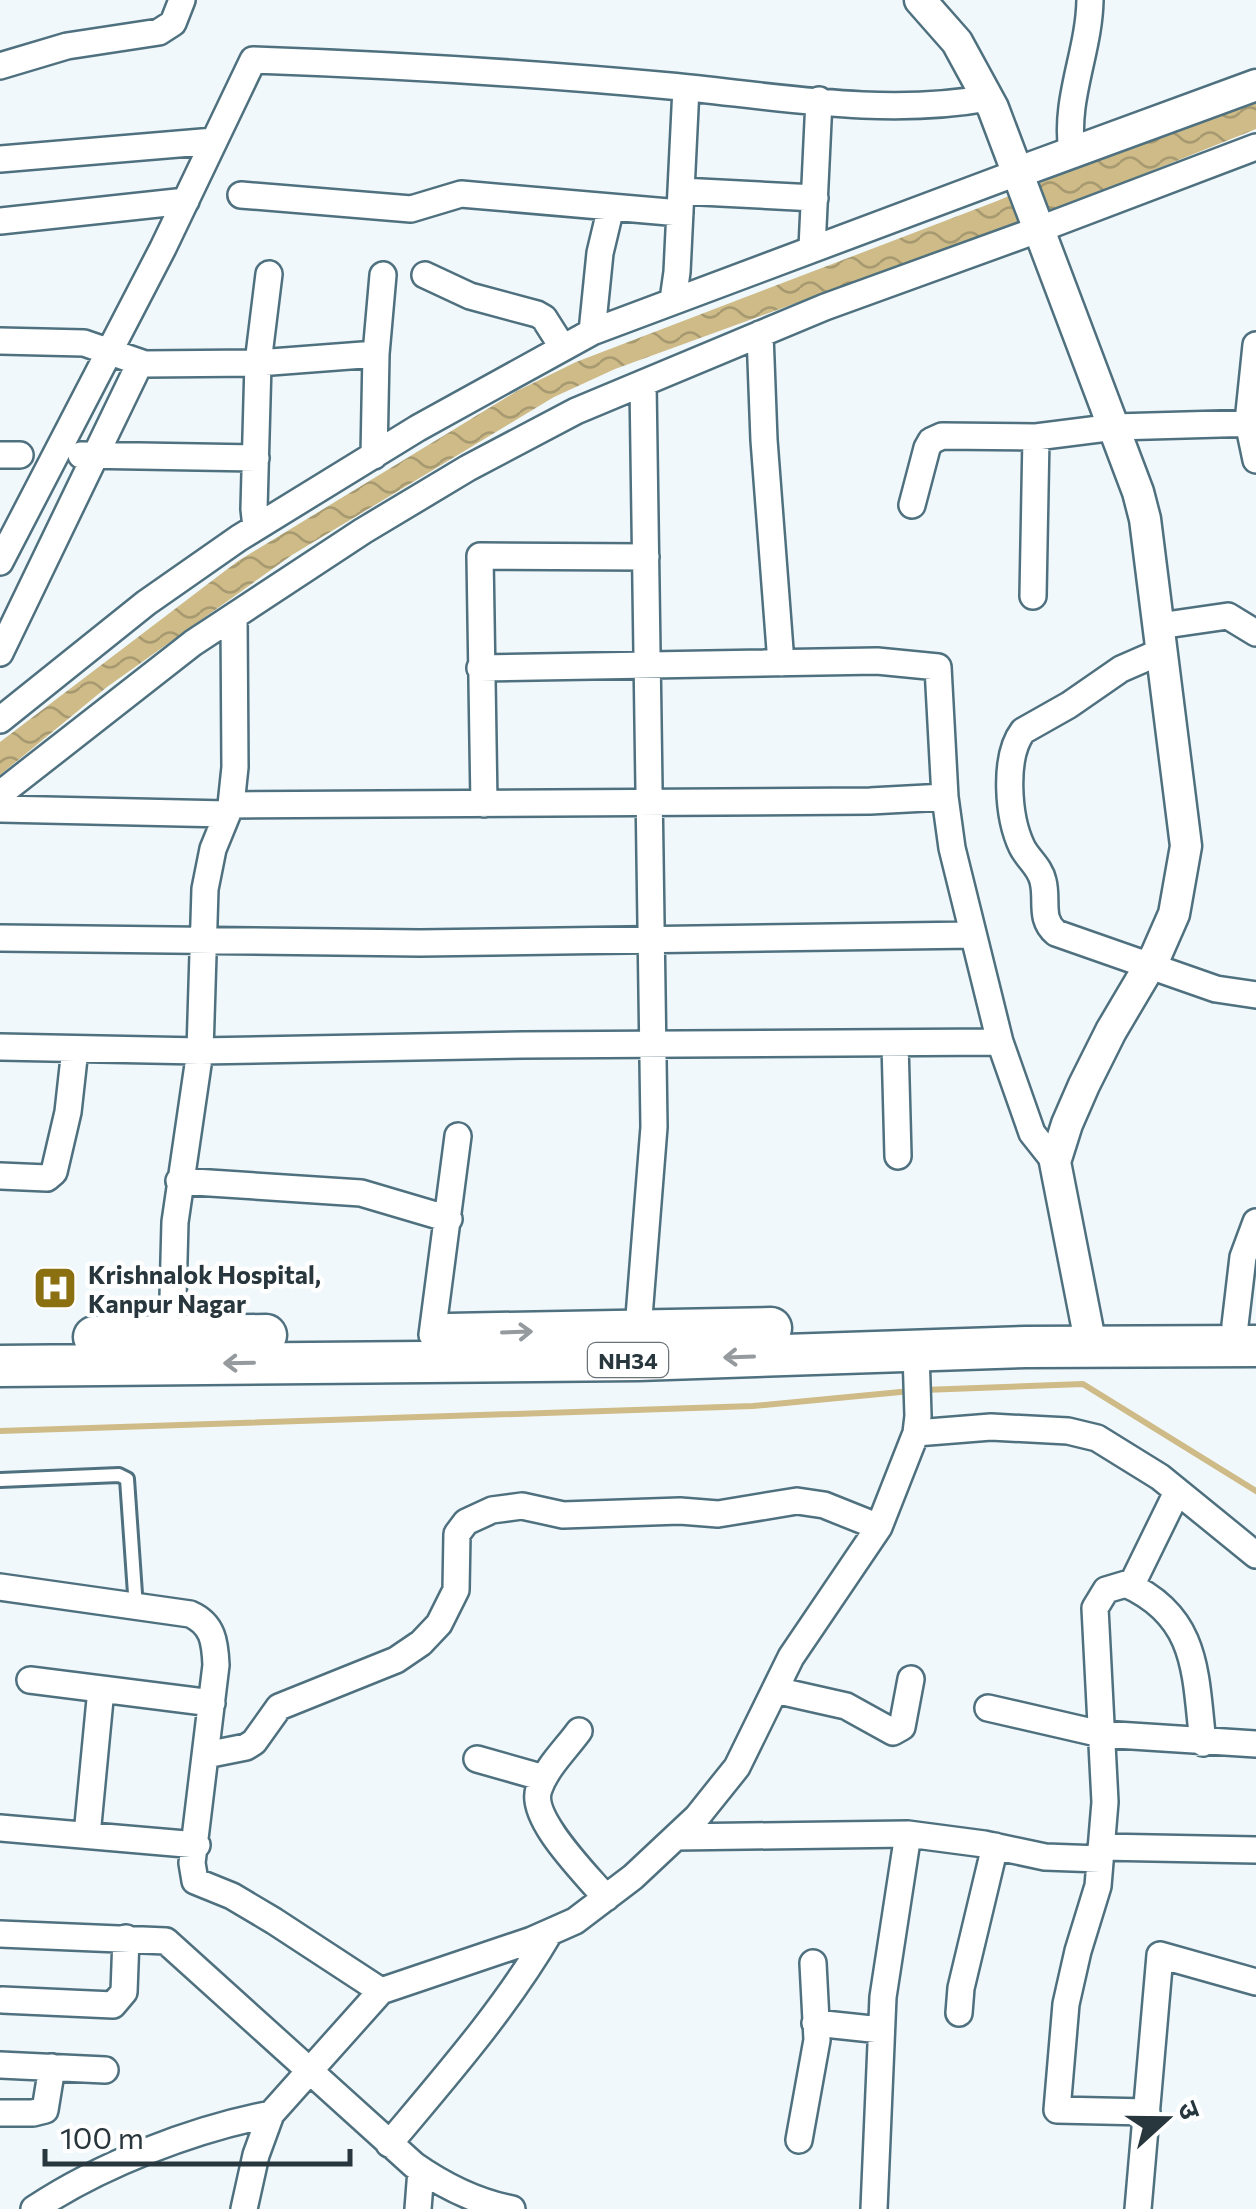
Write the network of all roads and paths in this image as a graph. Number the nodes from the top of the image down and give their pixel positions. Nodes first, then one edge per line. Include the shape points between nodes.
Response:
1 (182, 0) edge
2 (920, 0) edge
3 (1090, 0) edge
4 (0, 66) edge
5 (1256, 86) edge
6 (686, 88) junction
7 (988, 98) junction
8 (818, 100) junction
9 (214, 141) junction
10 (1072, 152) junction
11 (1254, 154) edge
12 (0, 159) edge
13 (1020, 177) junction
14 (241, 195) dead end
15 (815, 198) junction
16 (186, 201) junction
17 (681, 202) junction
18 (611, 207) junction
19 (0, 221) edge
20 (1038, 224) junction
21 (812, 248) junction
22 (269, 274) dead end
23 (382, 275) dead end
24 (425, 275) dead end
25 (673, 300) junction
26 (592, 332) junction
27 (760, 334) junction
28 (0, 341) edge
29 (1256, 345) edge
30 (563, 348) junction
31 (110, 352) junction
32 (376, 354) junction
33 (140, 363) junction
34 (258, 363) junction
35 (642, 383) junction
36 (1252, 422) edge
37 (1115, 427) junction
38 (1036, 437) junction
39 (57, 453) junction
40 (95, 456) junction
41 (374, 456) junction
42 (256, 458) junction
43 (1256, 460) edge
44 (912, 505) dead end
45 (256, 528) junction
46 (646, 557) junction
47 (15, 569) edge
48 (1033, 596) dead end
49 (234, 616) junction
50 (1256, 633) edge
51 (1159, 639) junction
52 (0, 653) edge
53 (781, 663) junction
54 (648, 666) junction
55 (480, 668) junction
56 (0, 720) edge
57 (0, 794) edge
58 (945, 797) junction
59 (650, 801) junction
60 (484, 804) junction
61 (0, 809) edge
62 (229, 809) junction
63 (972, 935) junction
64 (0, 938) edge
65 (203, 940) junction
66 (652, 941) junction
67 (1149, 966) junction
68 (1256, 996) edge
69 (1000, 1042) junction
70 (895, 1044) junction
71 (654, 1046) junction
72 (0, 1047) edge
73 (75, 1049) junction
74 (200, 1051) junction
75 (458, 1136) dead end
76 (898, 1156) dead end
77 (1055, 1162) junction
78 (0, 1176) edge
79 (180, 1181) junction
80 (449, 1219) junction
81 (1256, 1222) edge
82 (1249, 1332) edge
83 (1088, 1334) junction
84 (172, 1335) junction
85 (432, 1335) junction
86 (0, 1340) edge
87 (637, 1345) junction
88 (917, 1365) junction
89 (0, 1366) edge
90 (917, 1425) junction
91 (0, 1480) edge
92 (1177, 1492) junction
93 (879, 1527) junction
94 (1256, 1556) edge
95 (1131, 1586) junction
96 (0, 1588) edge
97 (136, 1608) junction
98 (910, 1679) dead end
99 (30, 1680) dead end
100 (100, 1688) junction
101 (775, 1690) junction
102 (212, 1702) junction
103 (988, 1708) dead end
104 (579, 1732) dead end
105 (1101, 1734) junction
106 (1203, 1743) junction
107 (1256, 1744) edge
108 (206, 1756) junction
109 (477, 1758) dead end
110 (544, 1778) junction
111 (0, 1828) edge
112 (908, 1834) junction
113 (87, 1836) junction
114 (676, 1837) junction
115 (197, 1845) junction
116 (994, 1846) junction
117 (1256, 1850) edge
118 (1101, 1853) junction
119 (606, 1898) junction
120 (550, 1932) junction
121 (0, 1934) edge
122 (126, 1938) junction
123 (813, 1963) dead end
124 (1256, 1982) edge
125 (381, 1991) junction
126 (2, 2000) edge
127 (959, 2014) dead end
128 (816, 2024) junction
129 (882, 2030) junction
130 (0, 2064) edge
131 (52, 2067) junction
132 (106, 2070) dead end
133 (308, 2070) junction
134 (1148, 2112) junction
135 (0, 2113) edge
136 (271, 2114) junction
137 (799, 2140) dead end
138 (389, 2144) junction
139 (422, 2170) junction
140 (34, 2209) edge
141 (244, 2209) edge
142 (418, 2209) edge
143 (512, 2209) edge
144 (874, 2209) edge
145 (1138, 2209) edge

1 - 4 street via 173,23 159,32 67,46
2 - 7 street via 957,42
3 - 10 street via 1070,104
5 - 10 street
6 - 8 street
6 - 9 street via 253,60
6 - 17 street
7 - 8 street via 944,106
7 - 13 street
8 - 15 street
9 - 12 street
9 - 16 street
10 - 13 street
11 - 20 street
13 - 20 street
13 - 21 street
14 - 18 street via 411,209 462,194
15 - 17 street
15 - 21 street
16 - 19 street
16 - 31 street
17 - 18 street
17 - 25 street
18 - 26 street
20 - 27 street
20 - 37 street
21 - 25 street
22 - 34 street
23 - 32 street
24 - 30 street via 544,318
25 - 26 street
26 - 30 street
27 - 35 street
27 - 53 street
28 - 31 street via 84,342
29 - 36 street
30 - 41 street
31 - 33 street
31 - 39 street
32 - 34 street
32 - 41 street
33 - 34 street
33 - 40 street
34 - 42 street
35 - 46 street
35 - 49 street via 468,468
36 - 37 street
36 - 43 street
37 - 38 street
37 - 51 street via 1145,519
38 - 44 street via 936,438 927,448
38 - 48 street
39 - 40 street
39 - 47 street
40 - 42 street
40 - 47 street
41 - 45 street
42 - 45 street
45 - 56 street via 146,604
46 - 54 street
46 - 55 street via 480,556
47 - 52 street
49 - 57 street
49 - 62 street
50 - 51 street via 1228,616
51 - 67 street via 1186,846 1174,914
51 - 67 street via 1023,731 1009,762 1016,829 1043,878 1050,928
53 - 54 street
53 - 58 street via 938,667
54 - 55 street
54 - 59 street
55 - 60 street
58 - 59 street
58 - 63 street
59 - 60 street
59 - 66 street
60 - 62 street
61 - 62 street
62 - 65 street via 207,876
63 - 66 street
63 - 69 street
64 - 65 street
65 - 66 street
65 - 74 street
66 - 71 street
67 - 68 street
67 - 77 street via 1084,1085
69 - 70 street
69 - 77 street via 1032,1134
70 - 71 street
70 - 76 street
71 - 74 street
71 - 87 street
72 - 73 street
73 - 74 street
73 - 78 street via 54,1172 47,1178
74 - 79 street
75 - 80 street
77 - 83 street
79 - 80 street via 361,1193
79 - 84 street
80 - 85 street
81 - 82 street via 1242,1257
82 - 83 highway, NH34
83 - 87 highway, NH34
83 - 88 highway, NH34
84 - 85 highway, NH34
84 - 86 highway, NH34
85 -> 87 highway, NH34
88 -> 87 highway, NH34
87 -> 89 highway, NH34
88 - 90 street
90 - 92 street via 1098,1438
90 - 93 street
91 - 97 lane via 127,1479
92 - 94 street
92 - 95 street
93 - 101 street
93 - 108 street via 824,1505 797,1502 718,1514 492,1510 457,1534 456,1590 440,1624 421,1643 396,1660 279,1707 246,1747
95 - 105 street via 1106,1590 1094,1608
95 - 106 street via 1178,1624 1188,1642
96 - 97 street
97 - 102 street via 190,1614 206,1624 215,1644
98 - 101 street via 902,1727 892,1732 846,1706
99 - 100 street
100 - 102 street
100 - 113 street
101 - 114 street via 737,1767
102 - 108 street
103 - 105 street
104 - 110 street
105 - 106 street
105 - 118 street
106 - 107 street
108 - 115 street
109 - 110 street
110 - 119 street via 537,1794 544,1821
111 - 113 street
112 - 114 street
112 - 116 street
112 - 129 street
113 - 115 street
114 - 119 street
115 - 125 street via 194,1881 232,1896
116 - 118 street via 1044,1857
116 - 127 street
117 - 118 street
118 - 134 street via 1066,2004 1057,2110
119 - 120 street
120 - 125 street
120 - 138 street via 480,2034
121 - 122 street
122 - 126 street via 124,1992 114,2004
122 - 133 street via 166,1941
123 - 128 street
124 - 134 street via 1160,1954
125 - 133 street
128 - 129 street
128 - 137 street
129 - 144 street
130 - 131 street
131 - 132 street
131 - 135 street via 45,2110
133 - 136 street
133 - 138 street
134 - 145 street
136 - 140 street via 155,2150
136 - 141 street
138 - 139 street
139 - 142 street
139 - 143 street via 460,2192

